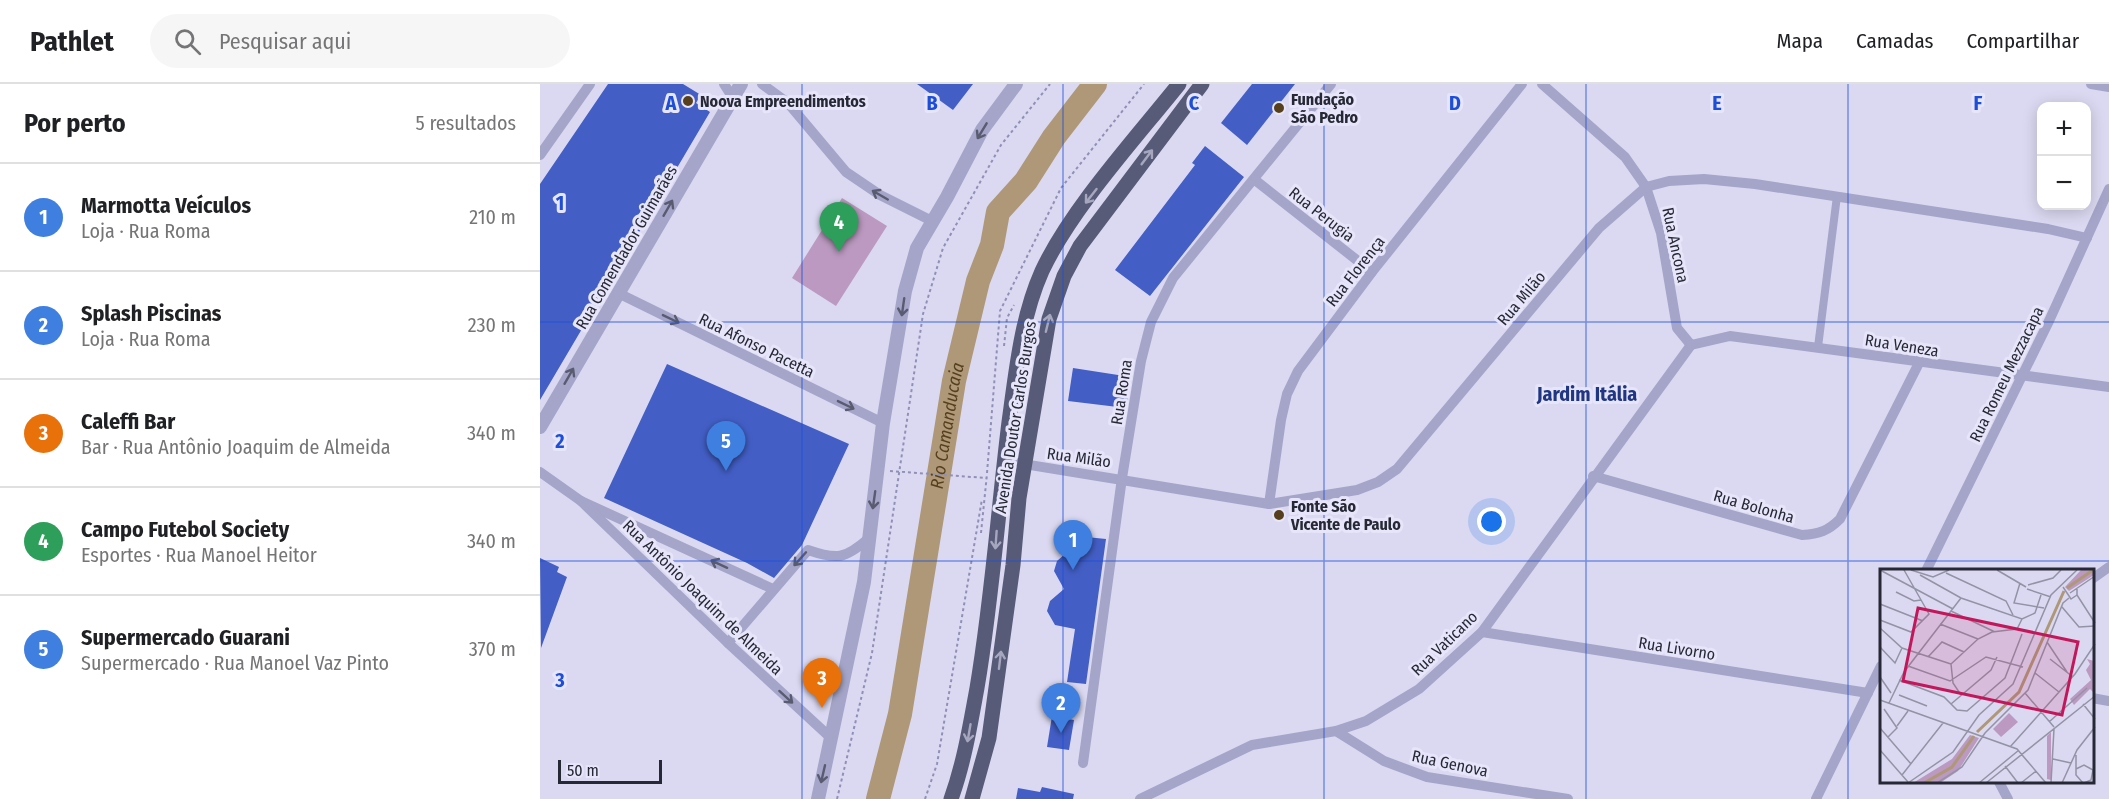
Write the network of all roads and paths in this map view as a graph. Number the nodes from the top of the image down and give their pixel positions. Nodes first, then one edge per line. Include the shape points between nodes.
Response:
1 (590, 84) edge
2 (724, 84) edge
3 (741, 84) edge
4 (762, 84) edge
5 (1016, 84) edge
6 (1050, 84) edge
7 (1179, 84) edge
8 (1202, 84) edge
9 (1331, 84) edge
10 (1522, 84) edge
11 (1542, 84) edge
12 (2091, 84) edge
13 (2109, 87) edge
14 (733, 98) junction
15 (540, 155) edge
16 (1255, 180) junction
17 (1646, 187) junction
18 (2109, 189) edge
19 (1837, 196) junction
20 (932, 221) junction
21 (2087, 238) junction
22 (1372, 272) junction
23 (618, 293) junction
24 (1691, 345) junction
25 (1818, 347) junction
26 (1919, 363) junction
27 (2020, 376) junction
28 (2109, 387) edge
29 (883, 423) junction
30 (540, 427) edge
31 (1005, 461) junction
32 (1024, 464) junction
33 (898, 471) junction
34 (540, 472) edge
35 (1593, 476) junction
36 (1122, 478) junction
37 (1002, 484) junction
38 (581, 501) junction
39 (1269, 504) junction
40 (868, 539) junction
41 (2109, 567) edge
42 (1927, 569) edge
43 (2094, 578) edge
44 (772, 589) junction
45 (1482, 632) junction
46 (728, 643) junction
47 (1880, 668) edge
48 (1868, 693) junction
49 (2094, 698) edge
50 (2109, 701) edge
51 (1336, 731) junction
52 (831, 738) junction
53 (1083, 763) dead end
54 (2000, 784) edge
55 (818, 799) edge
56 (837, 799) edge
57 (951, 799) edge
58 (972, 799) edge
59 (1140, 799) edge
60 (1568, 799) edge
61 (1816, 799) edge
62 (2008, 799) edge

1 - 15 street
2 - 14 street
3 - 14 street, Rua Comendador Guimarães
20 -> 4 street via 880,195 846,172 788,103
5 -> 20 street via 982,130
6 - 33 path via 1001,145 943,248 923,314
7 -> 31 main road, Avenida Doutor Carlos Burgos via 1082,208 1042,273 1018,354
32 -> 8 main road, Avenida Doutor Carlos Burgos via 1049,319 1064,276 1080,246
9 - 16 street, Rua Roma
10 - 22 street, Rua Florença
11 - 17 street, Rua Ancona via 1625,157
12 - 13 street
23 -> 14 street, Rua Comendador Guimarães
16 - 22 street, Rua Perugia
16 - 36 street, Rua Roma via 1173,279 1151,322
17 - 19 street, Rua Milão via 1704,179
17 - 24 street, Rua Ancona via 1661,233 1677,328
17 - 39 street, Rua Milão via 1599,228 1397,469 1357,490
18 - 21 street, Rua Romeu Mezzacapa
19 - 21 street, Rua Milão
19 - 25 street
20 -> 29 street via 917,248 905,291
21 - 27 street, Rua Romeu Mezzacapa
22 - 39 street, Rua Florença via 1298,371 1287,394
23 -> 29 street, Rua Afonso Pacetta
30 -> 23 street, Rua Comendador Guimarães
24 - 25 street, Rua Veneza via 1730,336
24 - 35 street, Rua Vaticano
25 - 26 street, Rua Veneza
26 - 27 street, Rua Veneza
26 - 35 street, Rua Bolonha via 1840,519 1818,534 1802,535
27 - 28 street, Rua Veneza
27 - 42 street, Rua Romeu Mezzacapa
29 -> 40 street
31 - 32 street, Rua Milão
31 - 37 main road, Avenida Doutor Carlos Burgos
32 - 36 street, Rua Milão
58 -> 32 main road, Avenida Doutor Carlos Burgos via 991,728
33 - 37 path via 987,478
33 - 56 path via 872,653
34 - 38 street
35 - 45 street, Rua Vaticano
36 - 39 street, Rua Milão
36 - 53 street, Rua Roma
37 -> 57 main road, Avenida Doutor Carlos Burgos via 990,614 966,752
44 -> 38 street
38 - 46 street, Rua Antônio Joaquim de Almeida
40 -> 44 street via 850,555 829,558 808,550
40 - 52 street via 864,582
41 - 43 street
44 - 46 street
45 - 48 street, Rua Livorno
45 - 51 street, Rua Vaticano via 1419,689 1366,721
46 -> 52 street, Rua Antônio Joaquim de Almeida
47 - 48 street
48 - 61 street
49 - 50 street
51 - 59 street, Rua Vaticano via 1252,745
51 - 60 street, Rua Genova via 1384,760 1427,777
52 -> 55 street
54 - 62 street

